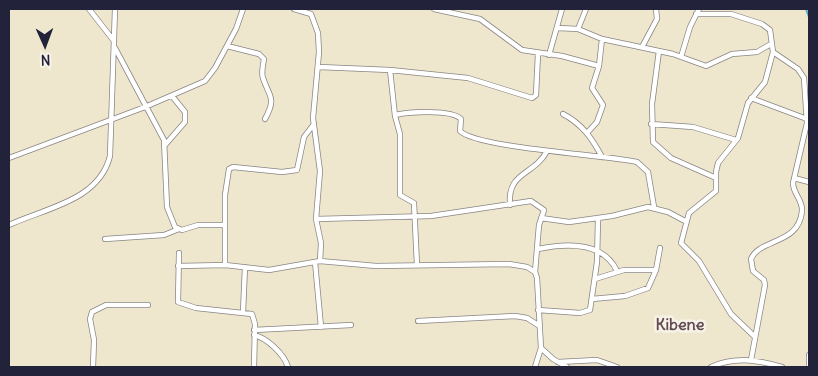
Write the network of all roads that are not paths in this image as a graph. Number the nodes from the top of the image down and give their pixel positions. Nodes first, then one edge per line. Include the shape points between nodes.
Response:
1 (89, 9) edge
2 (115, 9) edge
3 (243, 9) edge
4 (294, 9) edge
5 (313, 9) edge
6 (434, 9) edge
7 (562, 9) edge
8 (586, 9) edge
9 (656, 9) edge
10 (699, 9) edge
11 (456, 11) edge
12 (311, 14) junction
13 (696, 14) junction
14 (558, 28) junction
15 (578, 29) junction
16 (602, 39) junction
17 (771, 44) junction
18 (114, 45) junction
19 (226, 46) junction
20 (642, 47) junction
21 (659, 51) junction
22 (774, 52) junction
23 (538, 54) junction
24 (549, 55) junction
25 (681, 57) junction
26 (599, 66) junction
27 (319, 67) junction
28 (390, 70) junction
29 (172, 96) junction
30 (751, 98) junction
31 (145, 107) junction
32 (395, 114) junction
33 (563, 114) dead end
34 (807, 117) edge
35 (111, 119) junction
36 (265, 119) dead end
37 (314, 124) junction
38 (652, 124) junction
39 (587, 133) junction
40 (736, 140) junction
41 (165, 145) junction
42 (546, 151) junction
43 (602, 157) junction
44 (9, 158) edge
45 (716, 178) junction
46 (794, 178) junction
47 (809, 182) edge
48 (510, 205) junction
49 (654, 207) junction
50 (414, 217) junction
51 (316, 218) junction
52 (541, 218) junction
53 (598, 218) junction
54 (685, 221) junction
55 (9, 225) edge
56 (225, 225) junction
57 (179, 230) junction
58 (105, 239) dead end
59 (660, 248) dead end
60 (538, 249) junction
61 (598, 249) junction
62 (179, 253) dead end
63 (318, 262) junction
64 (225, 264) junction
65 (417, 265) junction
66 (178, 266) junction
67 (245, 267) junction
68 (656, 270) junction
69 (617, 271) junction
70 (535, 272) junction
71 (595, 279) junction
72 (592, 300) junction
73 (148, 305) dead end
74 (538, 310) junction
75 (243, 312) junction
76 (418, 321) dead end
77 (351, 325) dead end
78 (538, 325) junction
79 (321, 327) junction
80 (254, 333) junction
81 (754, 336) junction
82 (541, 348) junction
83 (809, 355) edge
84 (749, 360) junction
85 (558, 362) junction
86 (93, 367) edge
87 (254, 367) edge
88 (288, 367) edge
89 (535, 367) edge
90 (567, 367) edge
91 (617, 367) edge
92 (711, 367) edge
93 (746, 367) edge
94 (782, 367) edge
95 (808, 367) edge

1 - 18 street
2 - 18 street
3 - 19 street
4 - 12 street
5 - 12 street
6 - 11 street
7 - 14 street
8 - 15 street
9 - 20 street via 657,19
10 - 13 street
11 - 23 street via 480,19 515,47
12 - 27 street via 318,33
13 - 17 street via 731,14 755,20 770,30
13 - 25 street
14 - 15 street
14 - 24 street
15 - 16 street
16 - 20 street
16 - 26 street
17 - 22 street
17 - 25 street via 757,52 732,54 708,66
18 - 31 street
18 - 35 street
19 - 29 street via 205,81
19 - 36 street via 259,54 264,59 262,77 271,100
20 - 21 street
21 - 25 street
21 - 38 street
22 - 30 street via 765,82
22 - 34 street via 802,73
23 - 24 street
23 - 28 street via 536,95 532,98 468,78
24 - 26 street
26 - 39 street via 592,88 603,105 598,122
27 - 28 street
27 - 37 street
28 - 32 street
29 - 31 street
29 - 41 street via 185,112 185,122
30 - 34 street
30 - 40 street
31 - 35 street
31 - 41 street via 161,131
32 - 42 street via 426,112 456,116 461,119 460,131 464,135
32 - 50 street via 401,141 400,195 414,201
33 - 39 street
34 - 46 street
35 - 44 street
35 - 55 street via 110,156 98,181 76,198
37 - 51 street via 320,171
37 - 56 street via 304,137 297,170 282,172 234,166 229,169
38 - 40 street via 693,127
38 - 45 street via 653,142 664,154
39 - 43 street
40 - 45 street via 718,163
41 - 57 street via 167,207 172,223
42 - 43 street
42 - 48 street via 537,166 514,182 509,194
43 - 49 street via 644,166 650,180
45 - 54 street via 715,193 692,208
46 - 47 street
46 - 81 street via 793,190 802,205 801,216 787,236 756,251 751,259 753,272 766,285
48 - 50 street
48 - 52 street via 535,202 544,210
49 - 53 street
49 - 54 street
50 - 51 street
50 - 65 street
51 - 63 street via 321,243
52 - 53 street via 563,223
52 - 60 street
53 - 61 street
54 - 81 street via 681,245 699,261 731,314
56 - 57 street via 198,224
56 - 64 street
57 - 58 street via 164,235
59 - 68 street
60 - 61 street via 557,246
60 - 70 street
61 - 69 street via 610,258
61 - 71 street
62 - 66 street
63 - 65 street
63 - 67 street via 269,270
63 - 79 street
64 - 66 street
64 - 67 street
65 - 70 street via 509,264
66 - 75 street via 177,298 180,304
67 - 75 street
68 - 69 street
68 - 72 street via 646,290
69 - 71 street
70 - 74 street
71 - 72 street
72 - 74 street via 586,313
73 - 86 street via 106,305 94,310 90,319 94,340
74 - 78 street
75 - 80 street via 253,316
76 - 78 street via 515,316
77 - 79 street
78 - 82 street
79 - 80 street
80 - 87 street
80 - 88 street via 276,350
81 - 84 street
82 - 85 street
82 - 89 street
83 - 95 street
84 - 92 street via 733,360
84 - 93 street
84 - 94 street
85 - 90 street
85 - 91 street via 597,360

